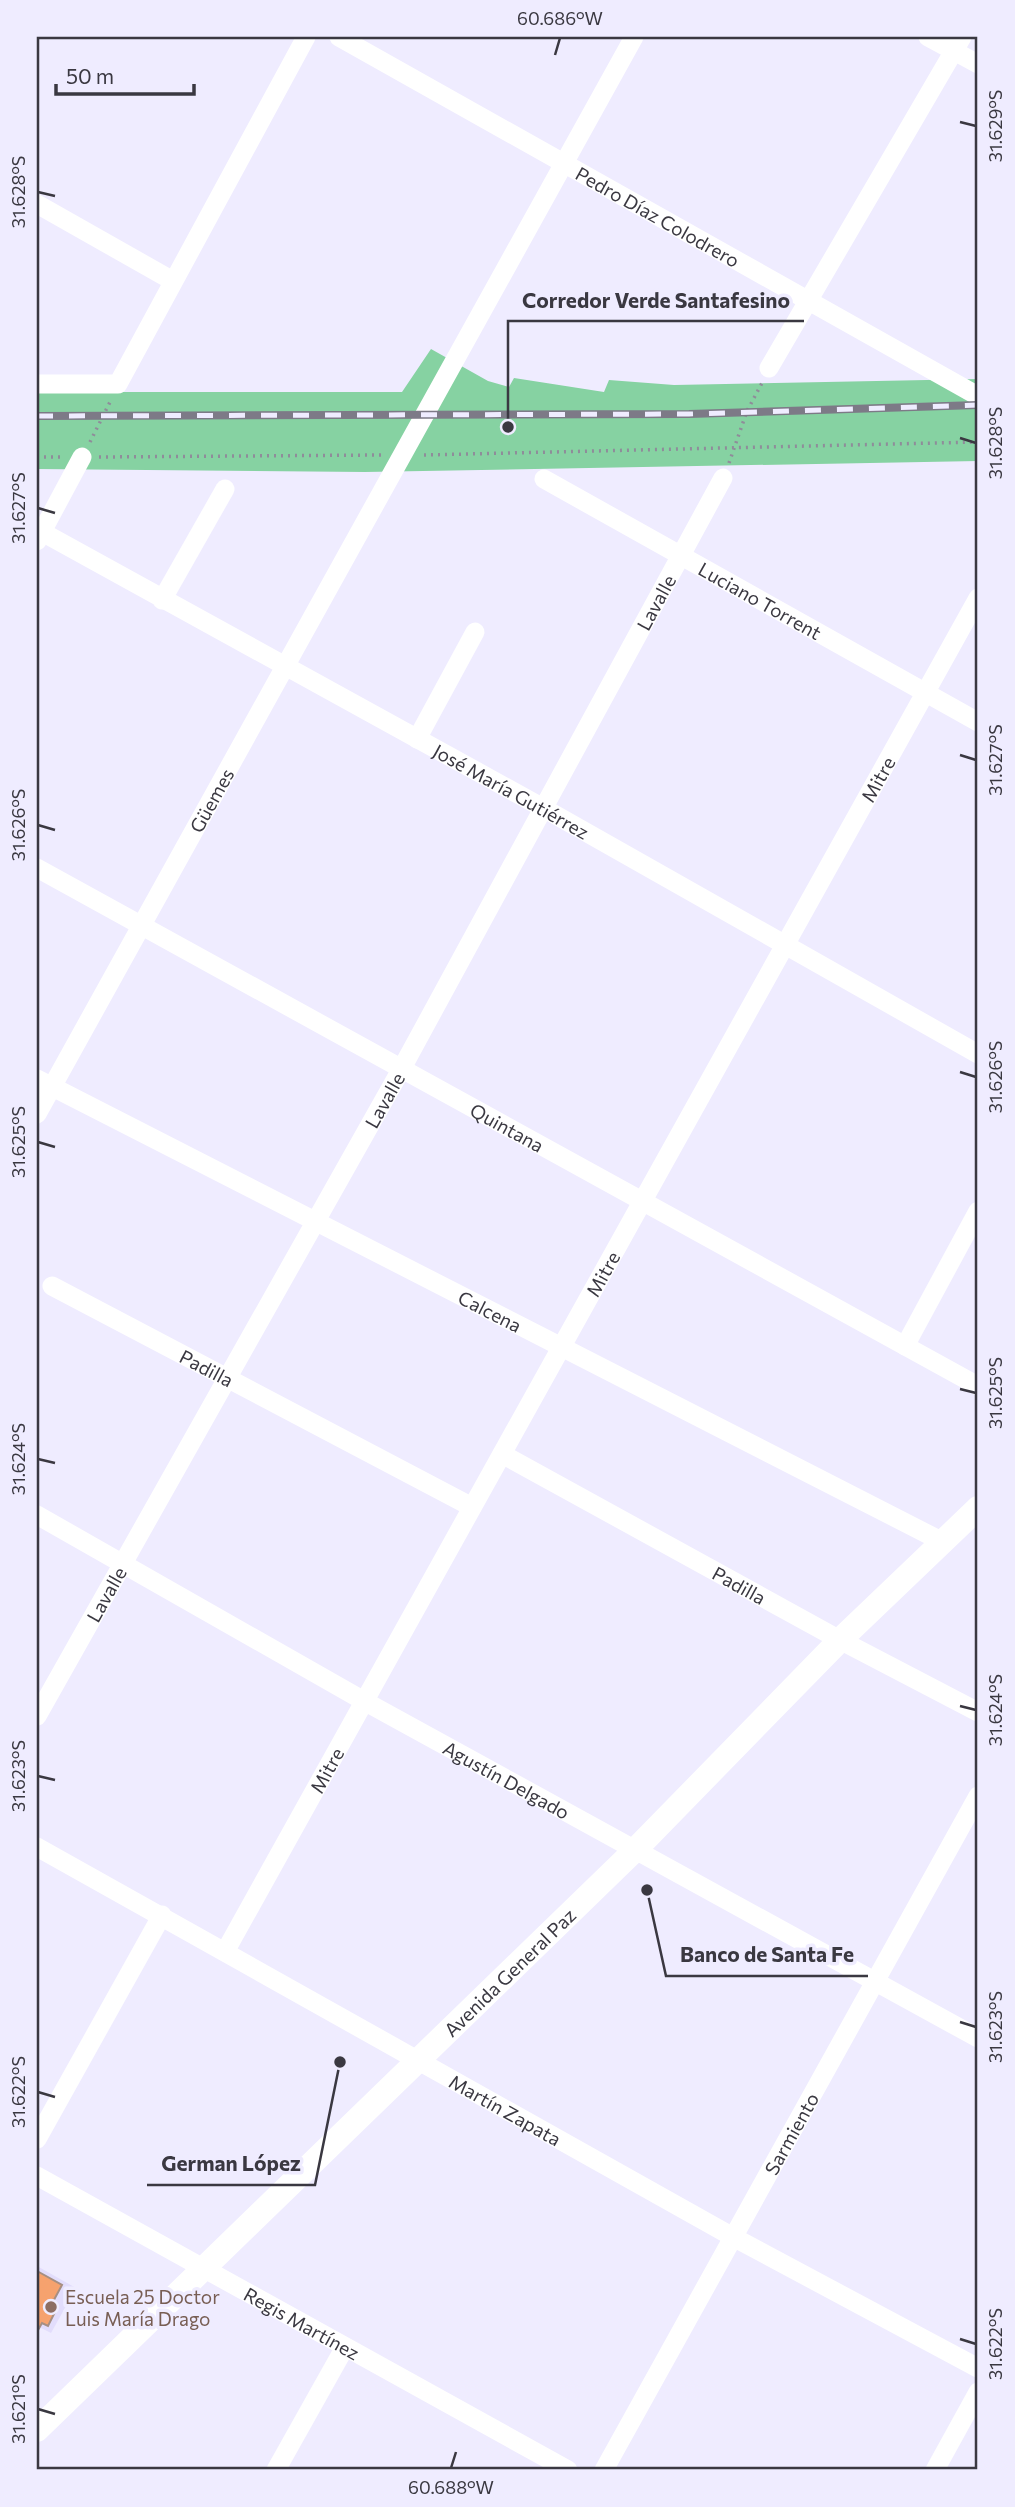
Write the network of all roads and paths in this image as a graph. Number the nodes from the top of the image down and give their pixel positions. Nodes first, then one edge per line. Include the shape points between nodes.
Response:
1 (306, 37) edge
2 (339, 37) edge
3 (634, 37) edge
4 (928, 37) edge
5 (958, 44) edge
6 (978, 64) edge
7 (564, 164) junction
8 (37, 204) edge
9 (173, 281) junction
10 (806, 301) junction
11 (769, 368) joint
12 (37, 384) edge
13 (978, 396) edge
14 (103, 415) dead end
15 (978, 442) edge
16 (734, 449) junction
17 (402, 455) junction
18 (82, 457) junction
19 (723, 478) joint
20 (544, 479) dead end
21 (225, 489) dead end
22 (39, 537) edge
23 (682, 555) junction
24 (978, 598) edge
25 (162, 600) junction
26 (475, 632) dead end
27 (283, 668) junction
28 (927, 691) junction
29 (978, 722) edge
30 (417, 739) junction
31 (545, 810) junction
32 (37, 868) edge
33 (142, 924) junction
34 (785, 945) junction
35 (978, 1054) edge
36 (402, 1068) junction
37 (45, 1083) edge
38 (37, 1114) edge
39 (643, 1201) junction
40 (978, 1211) edge
41 (315, 1221) junction
42 (52, 1286) dead end
43 (562, 1345) junction
44 (905, 1346) junction
45 (229, 1378) junction
46 (978, 1386) edge
47 (502, 1454) junction
48 (472, 1507) junction
49 (978, 1508) edge
50 (37, 1515) edge
51 (943, 1542) junction
52 (122, 1566) junction
53 (840, 1640) junction
54 (364, 1701) junction
55 (978, 1712) edge
56 (37, 1716) edge
57 (978, 1796) edge
58 (37, 1847) edge
59 (635, 1850) junction
60 (162, 1915) junction
61 (226, 1950) junction
62 (874, 1984) junction
63 (978, 2038) edge
64 (419, 2060) junction
65 (37, 2139) edge
66 (37, 2176) edge
67 (733, 2238) junction
68 (205, 2267) junction
69 (345, 2347) junction
70 (978, 2368) edge
71 (978, 2392) edge
72 (37, 2430) edge
73 (276, 2470) edge
74 (568, 2470) edge
75 (604, 2470) edge
76 (935, 2470) edge

1 - 9 street
2 - 7 street, Pedro Díaz Colodrero
3 - 7 street, Güemes
4 - 5 street
5 - 6 street
5 - 10 street
7 - 10 street, Pedro Díaz Colodrero
7 - 17 street, Güemes
8 - 9 street
9 - 12 street via 118,384
10 - 11 street
10 - 13 street, Pedro Díaz Colodrero
11 - 16 path
14 - 18 path
15 - 16 path
16 - 17 path
16 - 19 path
17 - 18 path
17 - 27 street, Güemes
18 - 22 street
19 - 23 street, Lavalle
20 - 23 street, Luciano Torrent
21 - 25 street
22 - 25 street, José María Gutiérrez
23 - 28 street, Luciano Torrent
23 - 31 street, Lavalle
24 - 28 street, Mitre
25 - 27 street, José María Gutiérrez
26 - 30 street
27 - 30 street, José María Gutiérrez
27 - 33 street, Güemes
28 - 29 street, Luciano Torrent
28 - 34 street, Mitre
30 - 31 street, José María Gutiérrez
31 - 34 street, José María Gutiérrez
31 - 36 street, Lavalle
32 - 33 street, Quintana
33 - 36 street, Quintana
33 - 37 street, Güemes
34 - 35 street, José María Gutiérrez
34 - 39 street, Mitre
36 - 39 street, Quintana
36 - 41 street, Lavalle
37 - 38 street, Güemes
37 - 41 street, Calcena
39 - 43 street, Mitre
39 - 44 street, Quintana
40 - 44 street
41 - 43 street, Calcena
41 - 45 street, Lavalle
42 - 45 street, Padilla
43 - 47 street, Mitre
43 - 51 street, Calcena
44 - 46 street, Quintana
45 - 48 street, Padilla
45 - 52 street, Lavalle
47 - 48 street, Mitre
47 - 53 street, Padilla
48 - 54 street, Mitre
49 - 51 main road, Avenida General Paz
50 - 52 street, Agustín Delgado
51 - 53 main road, Avenida General Paz
52 - 54 street, Agustín Delgado
52 - 56 street, Lavalle
53 - 55 street, Padilla
53 - 59 main road, Avenida General Paz
54 - 59 street, Agustín Delgado
54 - 61 street, Mitre
57 - 62 street, Sarmiento
58 - 60 street, Martín Zapata
59 - 62 street, Agustín Delgado
59 - 64 main road, Avenida General Paz
60 - 61 street, Martín Zapata
60 - 65 street
61 - 64 street, Martín Zapata
62 - 63 street, Agustín Delgado
62 - 67 street, Sarmiento
64 - 67 street, Martín Zapata
64 - 68 main road, Avenida General Paz
66 - 68 street, Regis Martínez
67 - 70 street, Martín Zapata
67 - 75 street, Sarmiento
68 - 69 street, Regis Martínez
68 - 72 main road, Avenida General Paz
69 - 73 street
69 - 74 street, Regis Martínez
71 - 76 street

